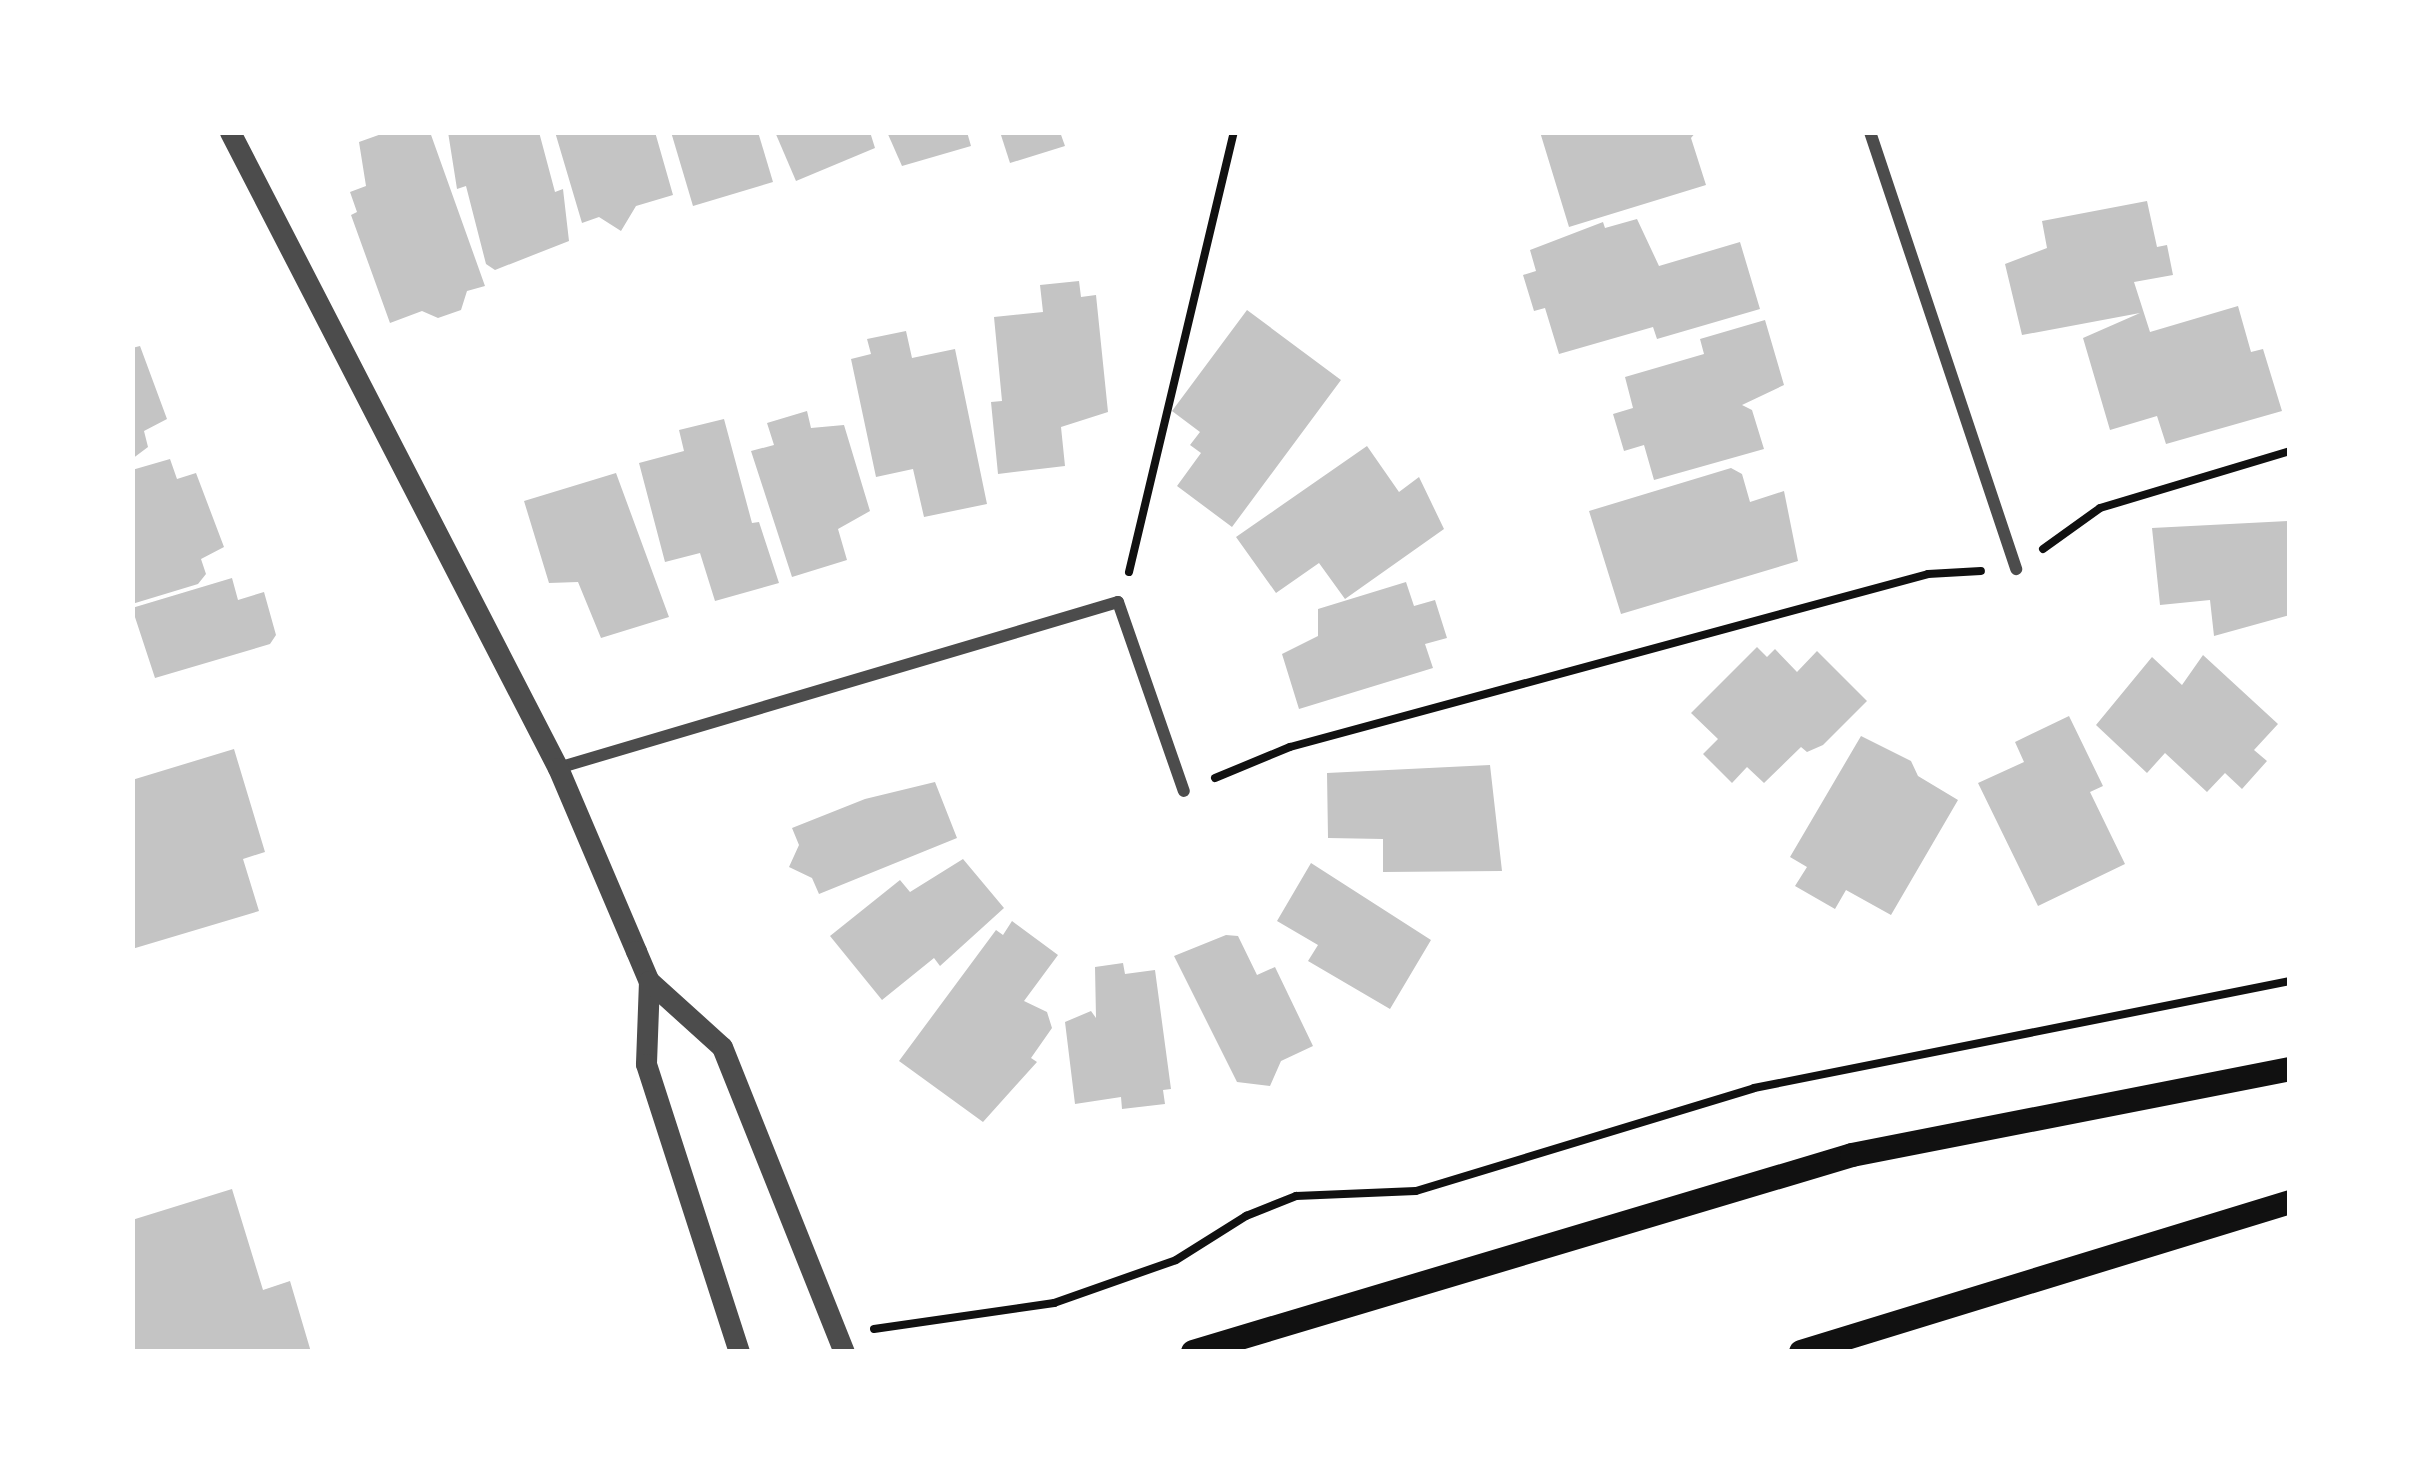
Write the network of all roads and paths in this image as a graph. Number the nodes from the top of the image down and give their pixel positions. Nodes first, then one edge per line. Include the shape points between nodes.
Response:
1 (230, 132) edge
2 (1234, 132) edge
3 (1870, 132) edge
4 (2290, 451) edge
5 (2016, 569) junction
6 (1118, 602) junction
7 (558, 768) junction
8 (1184, 791) joint
9 (649, 981) junction
10 (2290, 981) edge
11 (2290, 1069) edge
12 (2290, 1202) edge
13 (842, 1347) edge
14 (739, 1352) edge
15 (1193, 1352) edge
16 (1801, 1352) edge

1 - 7 street
2 - 6 path via 1144,532
3 - 5 street
4 - 5 path via 2100,508
5 - 8 path via 1928,574 1290,747
6 - 7 street
6 - 8 street
7 - 9 street
9 - 13 street via 722,1047
9 - 14 street via 646,1064
10 - 13 path via 1754,1088 1416,1191 1296,1196 1176,1259 1054,1303 899,1320
11 - 15 main road via 1852,1155
12 - 16 main road

